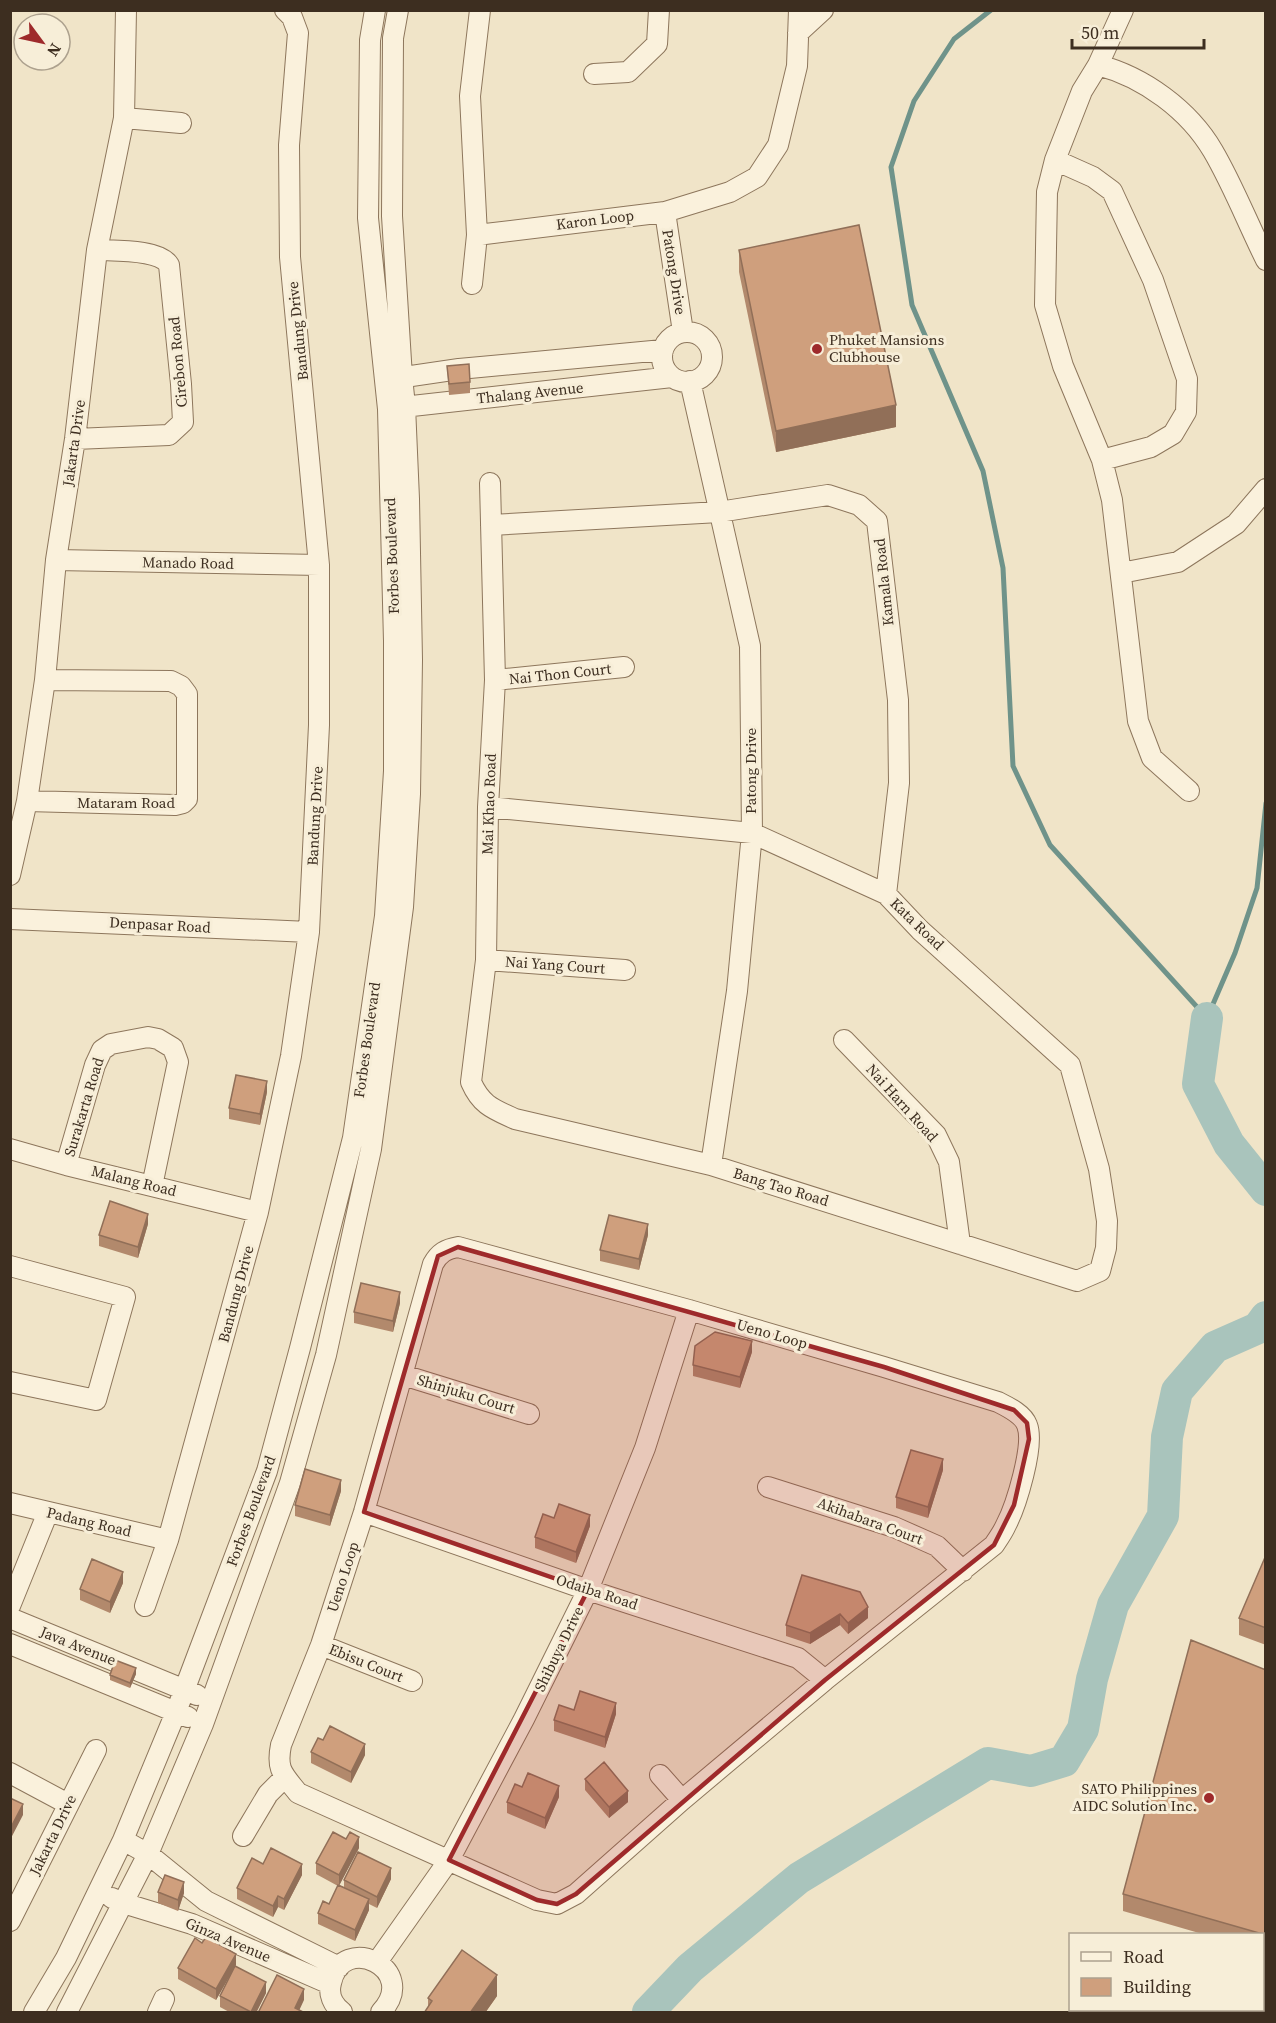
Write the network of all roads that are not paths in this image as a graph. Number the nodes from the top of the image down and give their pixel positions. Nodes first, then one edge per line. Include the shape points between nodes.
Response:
1 (126, 10) edge
2 (285, 10) edge
3 (375, 10) edge
4 (398, 10) edge
5 (480, 10) edge
6 (659, 10) edge
7 (799, 10) edge
8 (823, 10) edge
9 (1123, 10) edge
10 (798, 33) junction
11 (1098, 64) junction
12 (594, 74) dead end
13 (124, 118) junction
14 (182, 123) dead end
15 (1055, 160) junction
16 (665, 212) junction
17 (477, 235) junction
18 (97, 250) junction
19 (1266, 260) edge
20 (472, 284) dead end
21 (683, 332) junction
22 (663, 350) junction
23 (393, 379) junction
24 (681, 379) junction
25 (397, 407) junction
26 (75, 439) junction
27 (1102, 460) junction
28 (490, 483) dead end
29 (1266, 489) edge
30 (719, 512) junction
31 (491, 525) junction
32 (56, 561) junction
33 (319, 565) junction
34 (1121, 573) junction
35 (624, 667) dead end
36 (45, 680) junction
37 (495, 680) junction
38 (1189, 791) dead end
39 (27, 801) junction
40 (488, 807) junction
41 (752, 833) junction
42 (10, 875) edge
43 (886, 894) junction
44 (10, 919) edge
45 (309, 932) junction
46 (486, 960) junction
47 (625, 970) dead end
48 (844, 1040) dead end
49 (471, 1082) joint
50 (10, 1149) edge
51 (66, 1165) junction
52 (711, 1165) junction
53 (152, 1186) junction
54 (258, 1212) junction
55 (960, 1244) junction
56 (10, 1266) edge
57 (1100, 1271) joint
58 (689, 1310) junction
59 (403, 1375) junction
60 (10, 1382) edge
61 (529, 1413) dead end
62 (768, 1486) dead end
63 (10, 1503) edge
64 (48, 1512) junction
65 (364, 1512) junction
66 (168, 1540) junction
67 (963, 1571) junction
68 (588, 1590) junction
69 (10, 1606) edge
70 (145, 1606) dead end
71 (10, 1618) edge
72 (10, 1644) edge
73 (321, 1645) junction
74 (825, 1680) junction
75 (412, 1681) dead end
76 (184, 1690) junction
77 (212, 1701) junction
78 (176, 1712) junction
79 (203, 1724) junction
80 (96, 1750) dead end
81 (10, 1773) edge
82 (660, 1775) dead end
83 (285, 1778) junction
84 (682, 1800) junction
85 (68, 1804) junction
86 (243, 1836) dead end
87 (123, 1839) junction
88 (148, 1854) junction
89 (449, 1860) junction
90 (98, 1892) junction
91 (15, 1900) edge
92 (206, 1901) junction
93 (123, 1903) junction
94 (10, 1921) edge
95 (192, 1924) junction
96 (377, 1962) junction
97 (339, 1967) junction
98 (330, 1984) junction
99 (34, 2013) edge
100 (67, 2013) edge
101 (342, 2013) edge
102 (381, 2013) edge

1 - 13 street, Jakarta Drive
2 - 33 street, Bandung Drive via 298,33 289,145 290,257
3 - 23 street, Forbes Boulevard via 370,40 368,218
4 - 23 street, Forbes Boulevard via 393,38
5 - 17 street via 470,96
6 - 12 street via 657,44 627,72
7 - 10 street, Karon Loop
8 - 10 street
9 - 11 street
10 - 16 street, Karon Loop via 797,66 778,145 757,177 730,192
11 - 15 street via 1082,91
11 - 19 street via 1148,86 1189,118 1213,151
13 - 14 street
13 - 18 street, Jakarta Drive
15 - 27 street via 1047,192 1045,305 1063,366
15 - 27 street via 1093,177 1112,191 1153,280 1188,379 1186,412 1173,434 1152,447
16 - 17 street, Karon Loop
16 - 21 street, Patong Drive
17 - 20 street
18 - 26 street, Jakarta Drive
18 - 26 street, Cirebon Road via 130,251 162,258 169,265 183,422 169,435
21 - 22 street via 670,338
21 - 24 street via 706,340 712,354 709,369 698,379
22 - 23 street, Thalang Avenue
22 - 24 street via 663,365
23 - 25 street, Forbes Boulevard
24 - 25 street, Thalang Avenue
24 - 30 street, Patong Drive
25 - 76 street, Forbes Boulevard via 394,771 385,916 352,1138 267,1471
25 - 77 street, Forbes Boulevard via 412,660 410,794 403,907 371,1149 326,1355 291,1484
26 - 32 street, Jakarta Drive
27 - 34 street via 1112,500
28 - 31 street, Mai Khao Road
29 - 34 street via 1236,524 1178,562
30 - 31 street, Kamala Road
30 - 41 street, Patong Drive via 750,646
30 - 43 street, Kamala Road via 828,495 860,505 877,521 898,700 899,783
31 - 37 street, Mai Khao Road
32 - 33 street, Manado Road
32 - 36 street, Jakarta Drive
33 - 45 street, Bandung Drive via 319,725
34 - 38 street via 1138,721 1152,758
35 - 37 street, Nai Thon Court
36 - 39 street, Jakarta Drive
36 - 39 street, Mataram Road via 171,681 181,686 188,694 187,799 175,805
37 - 40 street, Mai Khao Road
39 - 42 street, Jakarta Drive
40 - 41 street, Kata Road
40 - 46 street, Mai Khao Road
41 - 43 street, Kata Road
41 - 52 street, Patong Drive via 737,991
43 - 57 street, Kata Road via 1070,1065 1099,1169 1107,1221
44 - 45 street, Denpasar Road
45 - 54 street, Bandung Drive via 291,1056
46 - 47 street, Nai Yang Court
46 - 49 street, Mai Khao Road
48 - 55 street, Nai Harn Road via 936,1135 949,1162
49 - 52 street, Bang Tao Road via 478,1098 493,1110 515,1119
50 - 51 street, Malang Road
51 - 53 street, Malang Road
51 - 53 street, Surakarta Road via 102,1050 111,1044 148,1037 158,1039 173,1048 177,1062
52 - 55 street, Bang Tao Road
53 - 54 street, Malang Road
54 - 66 street, Bandung Drive
55 - 57 street, Bang Tao Road via 1077,1281
56 - 60 street via 125,1297 96,1400
58 - 59 street, Ueno Loop via 458,1247 446,1249 433,1264
58 - 67 street, Ueno Loop via 885,1367 1014,1410 1027,1423 1029,1439 1023,1477 1006,1526 994,1545
58 - 68 street, Shibuya Drive via 645,1448
59 - 61 street, Shinjuku Court
59 - 65 street, Ueno Loop
62 - 67 street, Akihabara Court via 894,1527 937,1546
63 - 64 street, Padang Road
64 - 66 street, Padang Road
64 - 69 street
65 - 68 street, Odaiba Road
65 - 73 street, Ueno Loop
66 - 70 street, Bandung Drive
67 - 74 street, Ueno Loop
68 - 74 street, Odaiba Road via 798,1658
68 - 89 street, Shibuya Drive
71 - 76 street, Java Avenue
72 - 78 street, Java Avenue
73 - 75 street, Ebisu Court
73 - 83 street, Ueno Loop via 281,1745 277,1762
74 - 84 street, Ueno Loop
76 - 77 street, Java Avenue
76 - 78 street, Forbes Boulevard
77 - 79 street, Forbes Boulevard
78 - 79 street, Java Avenue
78 - 87 street, Forbes Boulevard
79 - 88 street, Forbes Boulevard
80 - 85 street, Jakarta Drive
81 - 85 street
82 - 84 street
83 - 86 street via 268,1794
83 - 89 street, Ueno Loop via 298,1793
84 - 89 street, Ueno Loop via 576,1894 557,1904 518,1893
85 - 91 street, Jakarta Drive
87 - 88 street, Ginza Avenue
87 - 90 street, Forbes Boulevard
88 - 92 street, Ginza Avenue
88 - 93 street, Forbes Boulevard
89 - 96 street, Shibuya Drive
90 - 93 street, Ginza Avenue
90 - 99 street, Forbes Boulevard
91 - 94 street, Jakarta Drive
92 - 95 street
92 - 97 street, Ginza Avenue
93 - 95 street, Ginza Avenue
93 - 100 street, Forbes Boulevard
95 - 98 street, Ginza Avenue
96 - 97 street via 357,1958
96 - 102 street via 385,1968 392,1986
97 - 98 street
98 - 101 street via 333,2001

